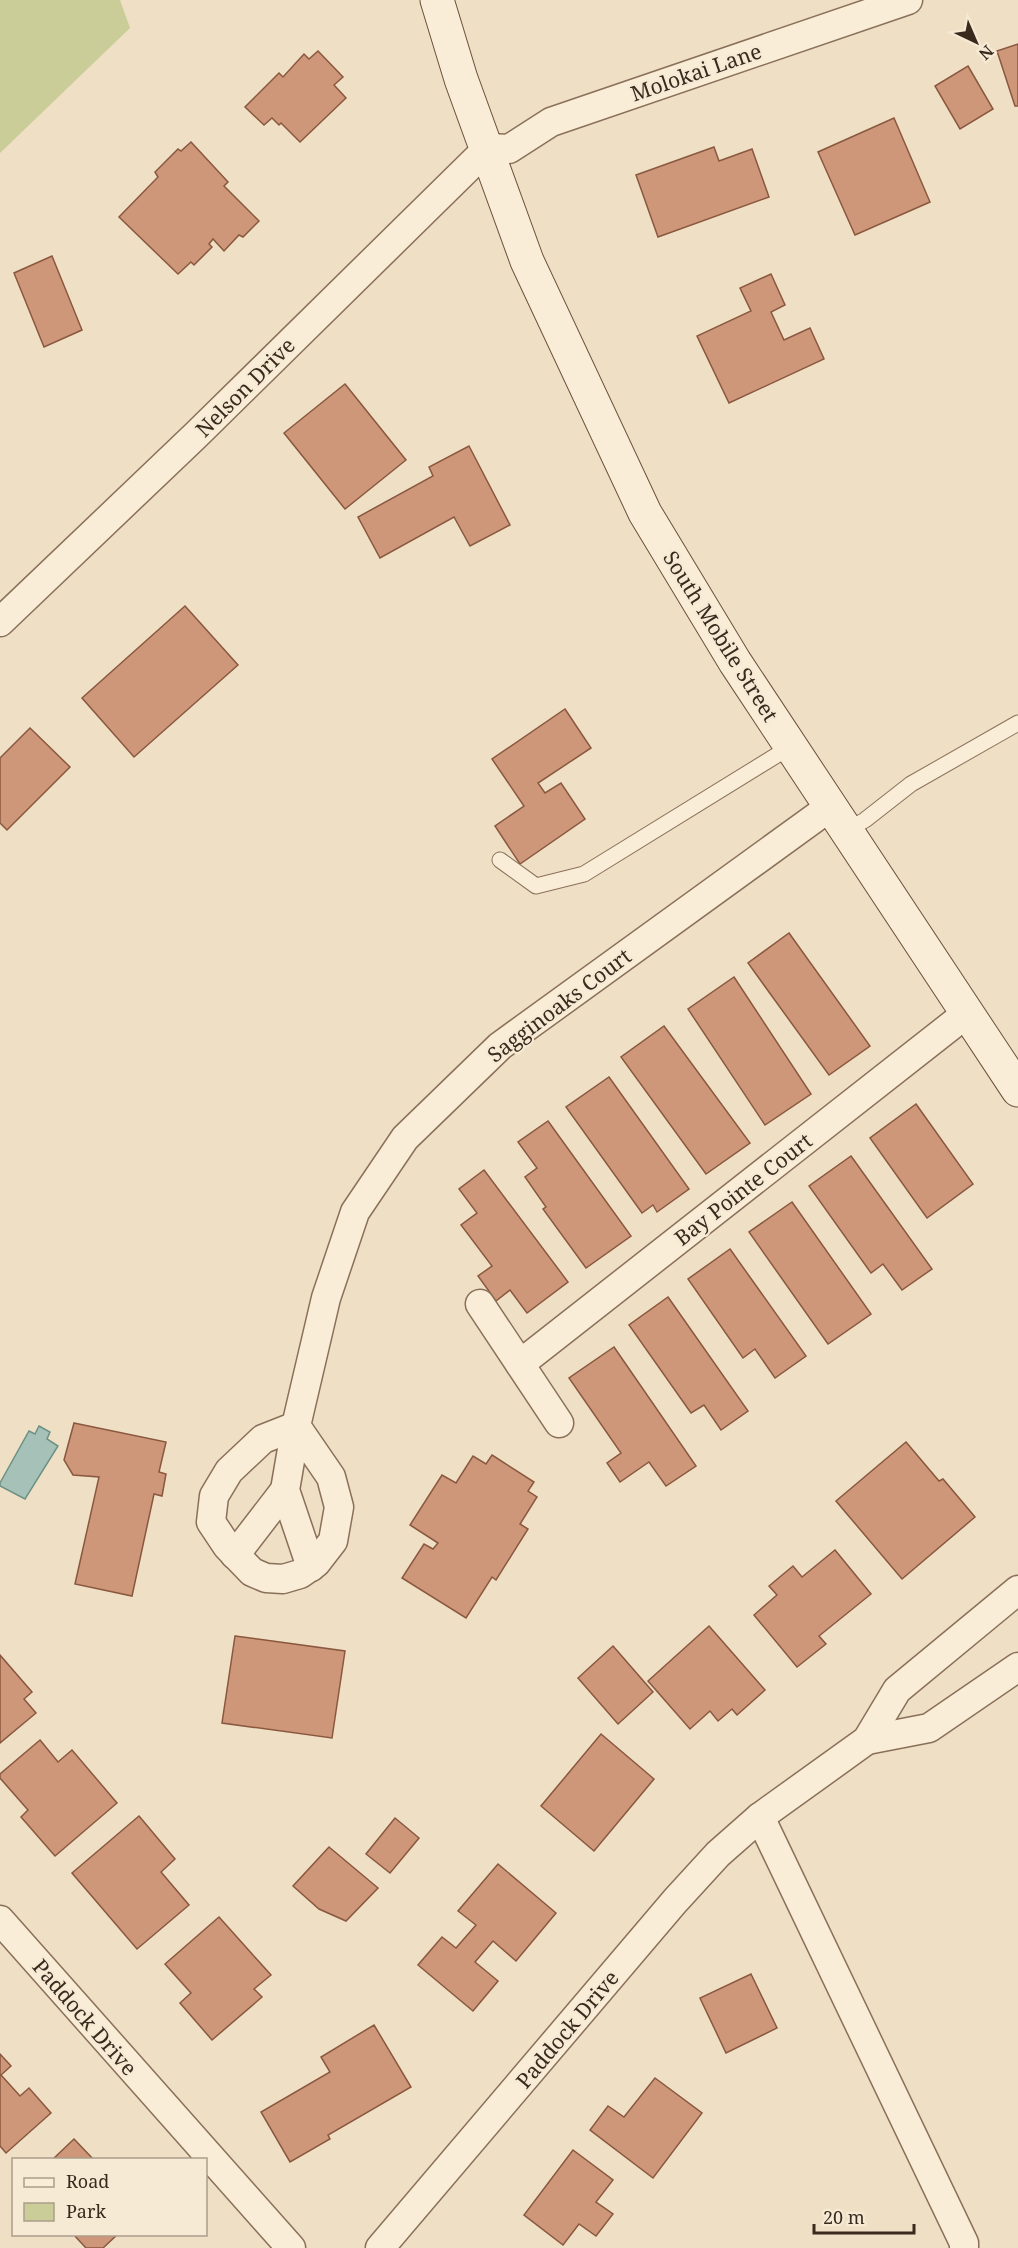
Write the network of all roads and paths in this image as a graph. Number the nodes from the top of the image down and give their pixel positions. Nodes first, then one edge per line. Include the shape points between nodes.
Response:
1 (437, 0) edge
2 (908, 0) edge
3 (488, 148) junction
4 (0, 622) edge
5 (1018, 723) edge
6 (790, 747) junction
7 (838, 819) junction
8 (500, 860) dead end
9 (966, 1014) junction
10 (1018, 1090) edge
11 (480, 1304) dead end
12 (520, 1364) junction
13 (559, 1423) dead end
14 (296, 1426) junction
15 (285, 1490) junction
16 (235, 1555) junction
17 (310, 1567) junction
18 (1018, 1590) edge
19 (1018, 1667) edge
20 (867, 1740) junction
21 (760, 1817) junction
22 (0, 1920) edge
23 (291, 2248) edge
24 (380, 2248) edge
25 (964, 2248) edge

1 - 3 main road, South Mobile Street via 461,79
2 - 3 street, Molokai Lane via 551,122 509,149
3 - 4 street, Nelson Drive
3 - 6 main road, South Mobile Street via 527,261 645,513
5 - 7 lane via 911,784 865,820
6 - 7 main road, South Mobile Street
6 - 8 lane via 584,874 536,886
7 - 9 main road, South Mobile Street
7 - 14 street, Sagginoaks Court via 500,1046 405,1138 355,1212 326,1298
9 - 10 main road, South Mobile Street
9 - 12 street, Bay Pointe Court
11 - 12 street
12 - 13 street
14 - 15 street, Sagginoaks Court
14 - 16 street via 263,1439 229,1471 214,1496 212,1522
14 - 17 street via 331,1477 339,1508 333,1541
15 - 16 street
15 - 17 street
16 - 17 street via 252,1572 266,1578 283,1579
18 - 20 street, Paddock Drive via 897,1690
19 - 20 street, Paddock Drive via 929,1728
20 - 21 street, Paddock Drive
21 - 24 street, Paddock Drive via 718,1854 675,1901
21 - 25 street
22 - 23 street, Paddock Drive

